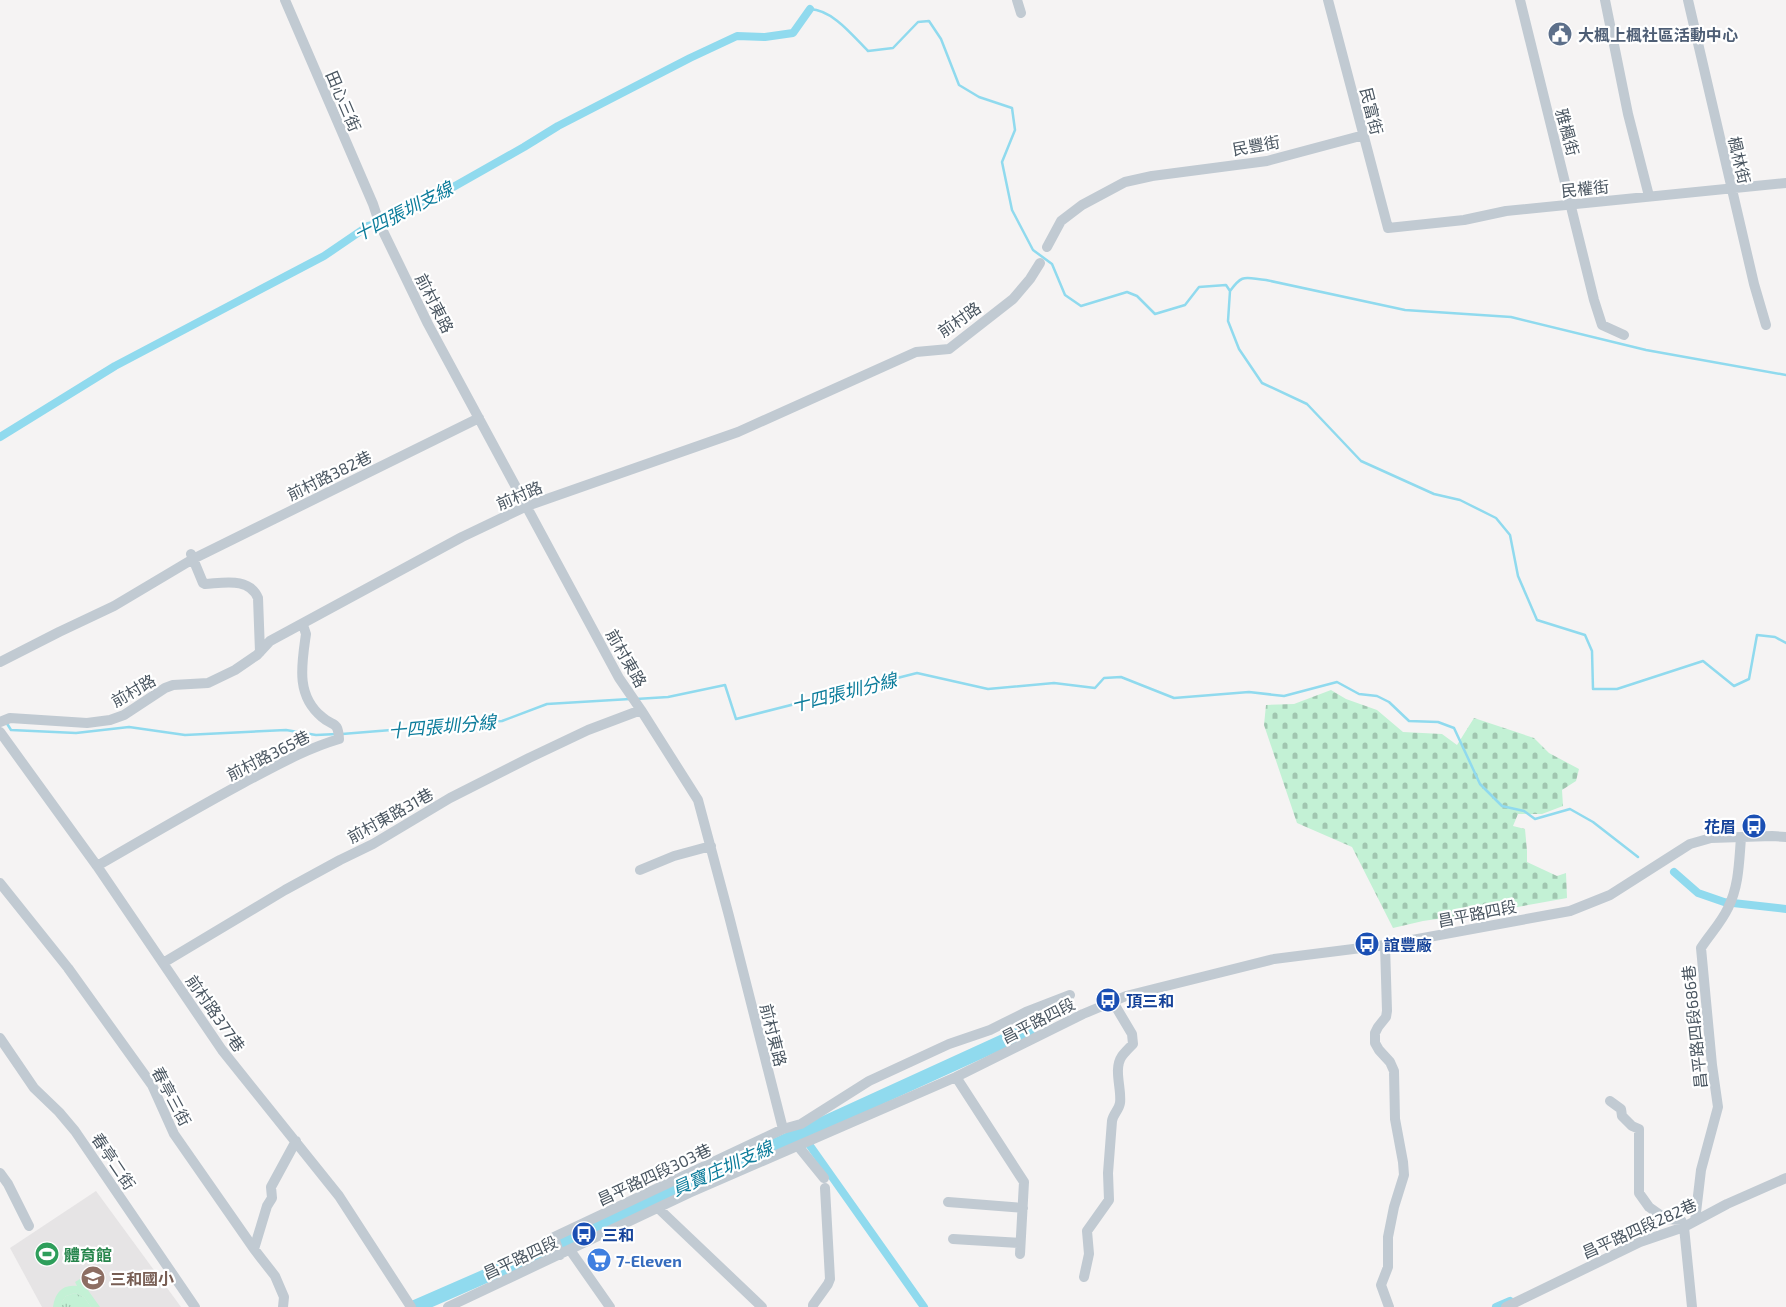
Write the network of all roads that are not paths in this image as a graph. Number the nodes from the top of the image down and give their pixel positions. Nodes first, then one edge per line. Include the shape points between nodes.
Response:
1 (285, 0) edge
2 (1017, 0) edge
3 (1328, 0) edge
4 (1520, 0) edge
5 (1605, 0) edge
6 (1688, 0) edge
7 (1020, 13) dead end
8 (1364, 135) junction
9 (1786, 183) edge
10 (1731, 188) junction
11 (1649, 196) junction
12 (1571, 205) junction
13 (380, 226) joint
14 (1388, 228) joint
15 (1047, 247) dead end
16 (1040, 263) dead end
17 (1766, 325) dead end
18 (1624, 336) dead end
19 (478, 418) junction
20 (527, 506) junction
21 (192, 556) junction
22 (301, 625) junction
23 (260, 652) junction
24 (0, 662) edge
25 (641, 710) junction
26 (0, 722) edge
27 (0, 732) edge
28 (1786, 837) edge
29 (1741, 838) junction
30 (711, 846) junction
31 (97, 866) junction
32 (640, 870) dead end
33 (0, 883) edge
34 (1385, 946) junction
35 (163, 963) junction
36 (1070, 995) dead end
37 (1113, 1002) junction
38 (0, 1038) edge
39 (956, 1077) junction
40 (1610, 1101) dead end
41 (783, 1129) junction
42 (296, 1141) junction
43 (798, 1146) junction
44 (0, 1173) edge
45 (1786, 1178) edge
46 (948, 1202) dead end
47 (658, 1208) junction
48 (1023, 1208) junction
49 (1695, 1221) junction
50 (29, 1226) dead end
51 (1684, 1227) junction
52 (953, 1239) dead end
53 (254, 1249) junction
54 (570, 1250) junction
55 (560, 1255) junction
56 (1084, 1277) dead end
57 (195, 1307) edge
58 (283, 1307) edge
59 (411, 1307) edge
60 (448, 1307) edge
61 (610, 1307) edge
62 (762, 1307) edge
63 (814, 1307) edge
64 (1389, 1307) edge
65 (1506, 1307) edge
66 (1692, 1307) edge

1 - 13 street, 田心三街
2 - 7 street
3 - 8 street, 民富街
4 - 12 street, 雅楓街
5 - 11 street via 1628,114
6 - 10 street, 楓林街
8 - 14 street, 民富街
8 - 15 street, 民豐街 via 1267,161 1125,182 1061,220
9 - 10 street, 民權街
10 - 11 street, 民權街
10 - 17 street, 楓林街
11 - 12 street, 民權街
12 - 14 street, 民權街
12 - 18 street, 雅楓街 via 1602,325
13 - 19 street, 前村東路
16 - 20 street, 前村路 via 1013,299 948,349 916,352 738,432
19 - 20 street, 前村東路
19 - 21 street, 前村路382巷
20 - 22 street, 前村路 via 462,537
20 - 25 street, 前村東路 via 619,678
21 - 23 street via 202,583 241,583 256,594
21 - 24 street, 前村路382巷 via 114,606
22 - 23 street, 前村路 via 270,641
22 - 31 street, 前村路365巷 via 306,634 301,678 304,690 322,718 335,723 340,739 314,747 270,769
23 - 26 street, 前村路 via 235,670 208,683 174,684 124,715 110,720 87,723 10,718
25 - 30 street, 前村東路 via 698,800
25 - 35 street, 前村東路31巷 via 579,734 450,798
27 - 31 street, 前村路377巷
28 - 29 street, 昌平路四段
29 - 34 street, 昌平路四段 via 1711,838 1690,844 1610,895 1570,911
29 - 49 street, 昌平路四段686巷 via 1737,885 1728,909 1701,948 1718,1107 1701,1170
30 - 32 street
30 - 41 street, 前村東路
31 - 35 street, 前村路377巷
33 - 53 street, 春亭三街 via 68,968 152,1085 174,1134
34 - 37 street, 昌平路四段 via 1274,959
34 - 64 street via 1387,1011 1378,1027 1376,1043 1394,1071 1395,1118 1404,1162 1404,1175 1388,1237 1388,1267 1381,1285
35 - 42 street, 前村路377巷 via 222,1050
36 - 41 street via 949,1044 869,1081 801,1124
37 - 39 street, 昌平路四段
37 - 56 street via 1132,1034 1133,1044 1121,1057 1118,1070 1120,1101 1112,1121 1109,1200 1087,1231 1089,1254
38 - 57 street, 春亭二街 via 34,1088 75,1131
39 - 43 street, 昌平路四段
39 - 48 street via 1024,1182
40 - 51 street via 1632,1126 1639,1129 1640,1193 1649,1207 1666,1219 1681,1220
41 - 55 street, 昌平路四段303巷 via 554,1237
42 - 53 street via 271,1187 272,1198
42 - 59 street, 前村路377巷 via 339,1196
43 - 47 street, 昌平路四段
43 - 63 street via 825,1183 830,1278
44 - 50 street
45 - 49 street, 昌平路四段282巷
46 - 48 street
47 - 54 street, 昌平路四段
47 - 62 street
48 - 52 street via 1020,1248
49 - 51 street, 昌平路四段282巷
51 - 65 street, 昌平路四段282巷 via 1640,1242
51 - 66 street
53 - 58 street, 春亭三街 via 275,1276 284,1297
54 - 55 street, 昌平路四段
54 - 61 street
55 - 60 street, 昌平路四段

